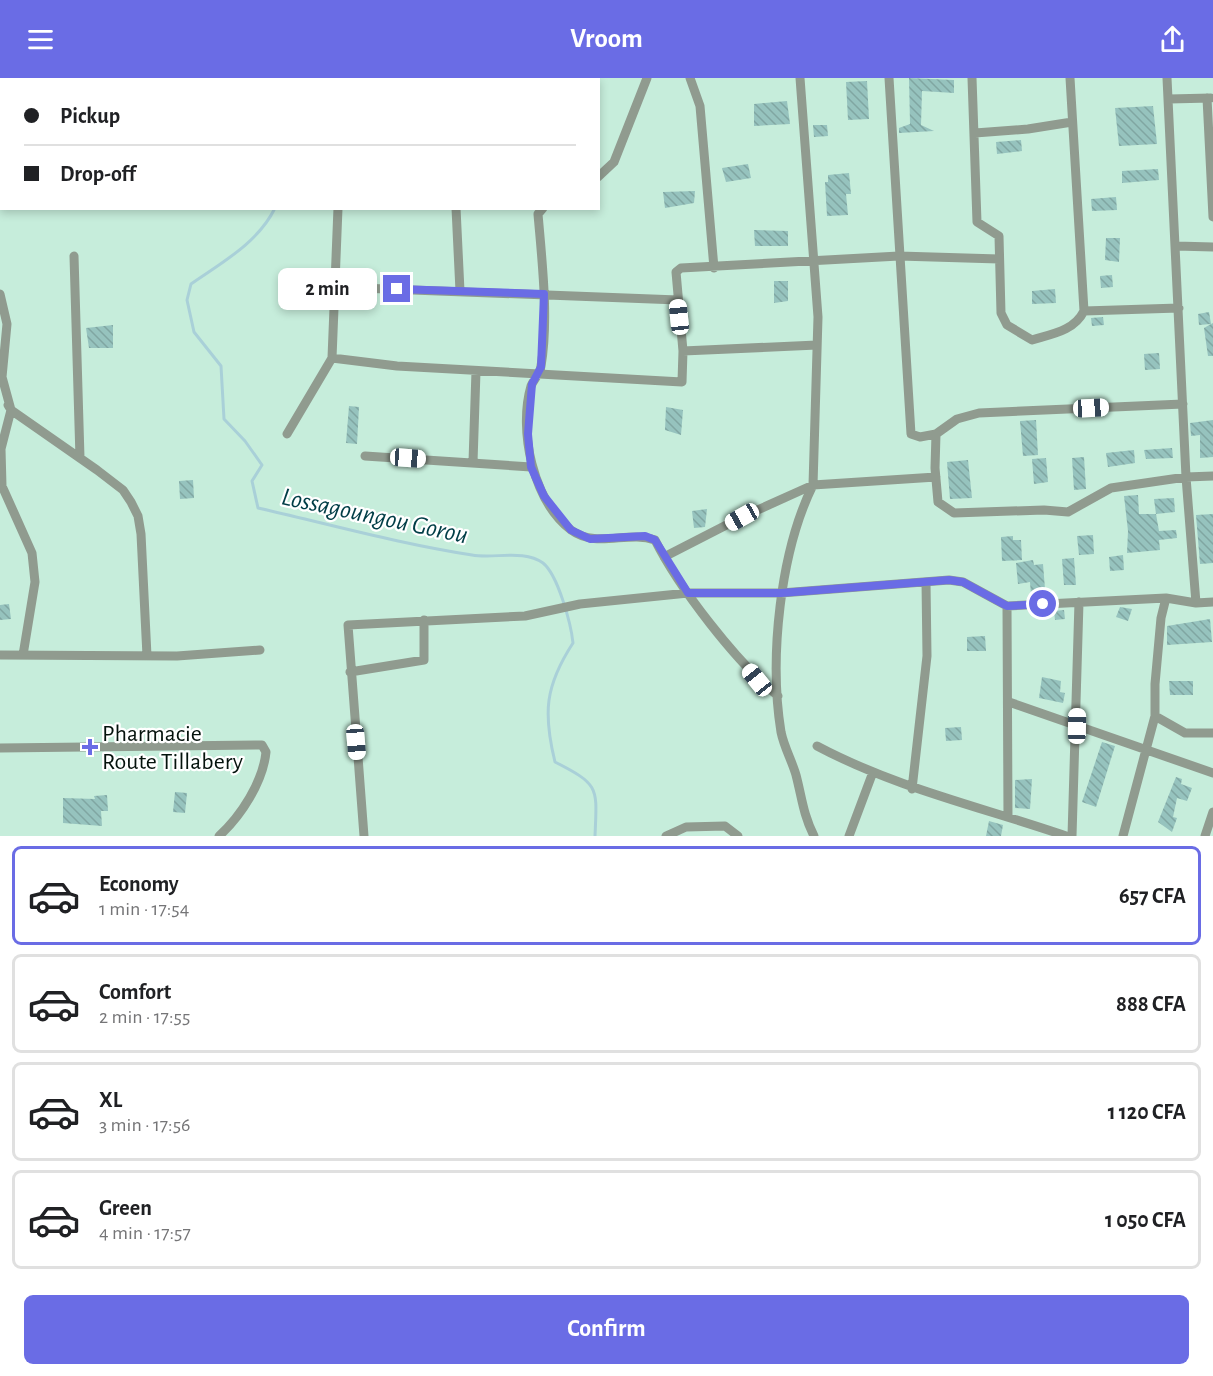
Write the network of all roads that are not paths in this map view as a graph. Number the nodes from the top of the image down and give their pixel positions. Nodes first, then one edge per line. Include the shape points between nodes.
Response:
1 (647, 78) edge
2 (690, 78) edge
3 (800, 78) edge
4 (889, 78) edge
5 (972, 78) edge
6 (1070, 78) edge
7 (1167, 78) edge
8 (1210, 98) edge
9 (1169, 99) junction
10 (1072, 122) junction
11 (975, 133) junction
12 (600, 175) edge
13 (1212, 176) edge
14 (338, 210) edge
15 (456, 210) edge
16 (541, 210) edge
17 (1213, 217) edge
18 (1176, 246) junction
19 (1213, 247) edge
20 (74, 256) dead end
21 (899, 256) junction
22 (999, 259) junction
23 (815, 260) junction
24 (714, 268) junction
25 (334, 287) junction
26 (460, 291) junction
27 (0, 294) edge
28 (544, 294) junction
29 (678, 300) junction
30 (1179, 308) junction
31 (1084, 311) junction
32 (817, 345) junction
33 (682, 351) junction
34 (332, 358) junction
35 (476, 371) junction
36 (539, 374) junction
37 (0, 386) edge
38 (1183, 404) junction
39 (10, 410) junction
40 (287, 434) dead end
41 (936, 434) junction
42 (365, 456) dead end
43 (80, 458) junction
44 (473, 462) junction
45 (531, 467) junction
46 (1213, 476) edge
47 (936, 477) junction
48 (1186, 477) junction
49 (813, 485) junction
50 (664, 557) junction
51 (926, 582) junction
52 (688, 593) junction
53 (781, 593) junction
54 (1166, 598) junction
55 (1079, 602) junction
56 (1213, 602) edge
57 (1196, 603) junction
58 (1007, 606) junction
59 (424, 620) junction
60 (260, 650) dead end
61 (0, 655) edge
62 (23, 655) junction
63 (147, 656) junction
64 (350, 672) junction
65 (777, 696) junction
66 (1009, 702) junction
67 (1155, 716) junction
68 (1077, 726) junction
69 (1213, 733) edge
70 (817, 746) dead end
71 (0, 748) edge
72 (1145, 748) junction
73 (873, 772) junction
74 (1213, 773) edge
75 (912, 789) junction
76 (1213, 812) edge
77 (1008, 817) junction
78 (1055, 834) edge
79 (219, 836) edge
80 (364, 836) edge
81 (666, 836) edge
82 (738, 836) edge
83 (814, 836) edge
84 (849, 836) edge
85 (1066, 836) edge
86 (1072, 836) edge
87 (1123, 836) edge
88 (1205, 836) edge

1 - 12 street via 614,162
2 - 24 street via 700,106
3 - 23 street
4 - 21 street
5 - 11 street
6 - 10 street
7 - 9 street
8 - 9 street
8 - 13 street
9 - 18 street
10 - 11 street
10 - 31 street
11 - 22 street via 977,222 999,234
13 - 17 street
14 - 25 street
15 - 26 street
16 - 28 street via 538,214
18 - 19 street
18 - 30 street
20 - 43 street
21 - 22 street
21 - 23 street
21 - 41 street via 911,434
22 - 31 street via 1002,313 1007,325 1032,340 1069,328
23 - 24 street
23 - 32 street
24 - 29 street via 681,268 676,272
25 - 26 street
25 - 34 street
26 - 28 street
27 - 39 street via 7,324 2,377
28 - 29 street
28 - 36 street
29 - 33 street
30 - 31 street
30 - 38 street
32 - 33 street
32 - 49 street
33 - 36 street via 682,381
34 - 35 street
34 - 40 street
35 - 36 street
35 - 44 street
36 - 45 street via 530,396
37 - 39 street
38 - 41 street via 979,413 957,419
38 - 48 street
39 - 43 street
39 - 62 street via 1,449 2,486 32,553 35,582
41 - 47 street
42 - 44 street
43 - 63 street via 123,490 138,516
44 - 45 street
45 - 50 street via 544,496 571,530 590,539 645,536 655,540
46 - 48 street
47 - 48 street via 938,502 954,513 1068,512 1111,488
47 - 49 street
48 - 57 street
49 - 50 street
49 - 53 street via 801,510
50 - 52 street
51 - 53 street
51 - 58 street via 963,582
51 - 75 street via 927,656
52 - 53 street
52 - 59 street via 580,604 532,615
52 - 65 street via 757,680
53 - 65 street
54 - 55 street
54 - 57 street
54 - 67 street via 1161,618
55 - 58 street
55 - 68 street
56 - 57 street
58 - 66 street
59 - 64 street via 424,660
59 - 64 street via 348,625
60 - 63 street
61 - 62 street
62 - 63 street
64 - 80 street
65 - 83 street via 782,734 803,813
66 - 68 street
66 - 77 street
67 - 69 street via 1185,733
67 - 72 street
68 - 72 street
68 - 86 street
70 - 73 street
71 - 79 street via 262,745 266,752 259,779
72 - 74 street
72 - 87 street
73 - 75 street
73 - 84 street
75 - 77 street
76 - 88 street
77 - 78 street
78 - 85 street
81 - 82 street via 686,827 725,826

